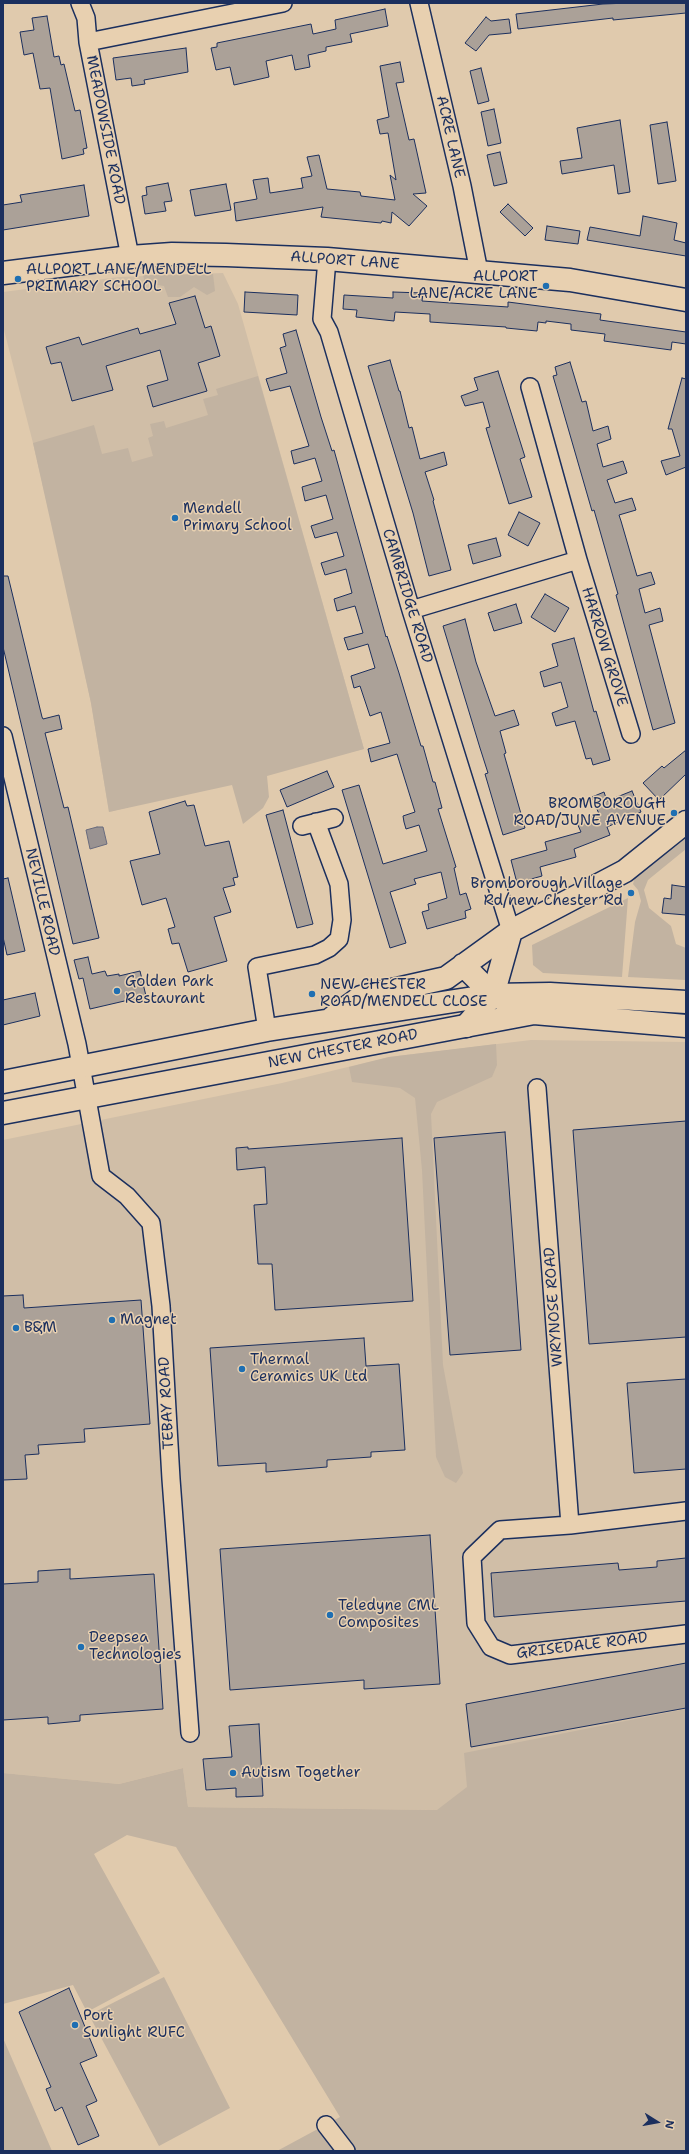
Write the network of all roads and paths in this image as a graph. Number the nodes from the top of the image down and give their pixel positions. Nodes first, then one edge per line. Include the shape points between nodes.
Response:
1 (80, 3) edge
2 (283, 3) edge
3 (419, 3) edge
4 (88, 42) junction
5 (130, 257) junction
6 (327, 259) junction
7 (479, 272) junction
8 (3, 273) edge
9 (686, 300) edge
10 (530, 387) dead end
11 (578, 560) junction
12 (411, 610) junction
13 (631, 734) dead end
14 (3, 736) edge
15 (334, 818) dead end
16 (686, 822) edge
17 (511, 931) junction
18 (463, 965) junction
19 (493, 995) junction
20 (686, 1002) edge
21 (534, 1013) junction
22 (329, 1020) junction
23 (466, 1026) junction
24 (686, 1026) edge
25 (267, 1030) junction
26 (81, 1068) junction
27 (3, 1082) edge
28 (537, 1088) dead end
29 (87, 1097) junction
30 (3, 1099) edge
31 (3, 1113) edge
32 (686, 1511) edge
33 (570, 1525) junction
34 (686, 1634) edge
35 (190, 1733) dead end
36 (326, 2125) dead end
37 (346, 2151) edge

1 - 4 street, MEADOWSIDE ROAD via 86,18
2 - 4 street
3 - 7 street, ACRE LANE via 462,186
4 - 5 street, MEADOWSIDE ROAD
5 - 6 main road, ALLPORT LANE via 213,255
5 - 8 main road, ALLPORT LANE
6 - 7 main road, ALLPORT LANE
6 - 12 street, CAMBRIDGE ROAD via 322,319 329,332
7 - 9 main road, ALLPORT LANE via 570,280
10 - 11 street, HARROW GROVE
11 - 12 street
11 - 13 street, HARROW GROVE
12 - 17 street, CAMBRIDGE ROAD
14 - 26 street, NEVILLE ROAD
15 - 25 street via 309,824 339,884 342,920 339,940 315,955 257,967
16 - 17 main road via 625,871
17 - 18 main road
17 - 19 main road
18 - 19 main road
18 - 22 main road via 446,978 361,997
19 - 20 main road, NEW CHESTER ROAD via 550,994
19 - 21 main road
19 - 22 main road, NEW CHESTER ROAD
19 - 23 main road
21 - 23 main road, NEW CHESTER ROAD
21 - 24 main road, NEW CHESTER ROAD
22 - 25 main road, NEW CHESTER ROAD
23 - 29 main road, NEW CHESTER ROAD
25 - 26 main road, NEW CHESTER ROAD
26 - 27 main road, NEW CHESTER ROAD
26 - 29 street, NEVILLE ROAD
28 - 33 street, WRYNOSE ROAD
29 - 30 main road via 67,1086
29 - 31 main road, NEW CHESTER ROAD
29 - 35 street, TEBAY ROAD via 101,1176 127,1196 151,1224 161,1306
32 - 33 street, GRISEDALE ROAD
33 - 34 street, GRISEDALE ROAD via 500,1530 472,1557 476,1623 491,1648 510,1655
36 - 37 street

